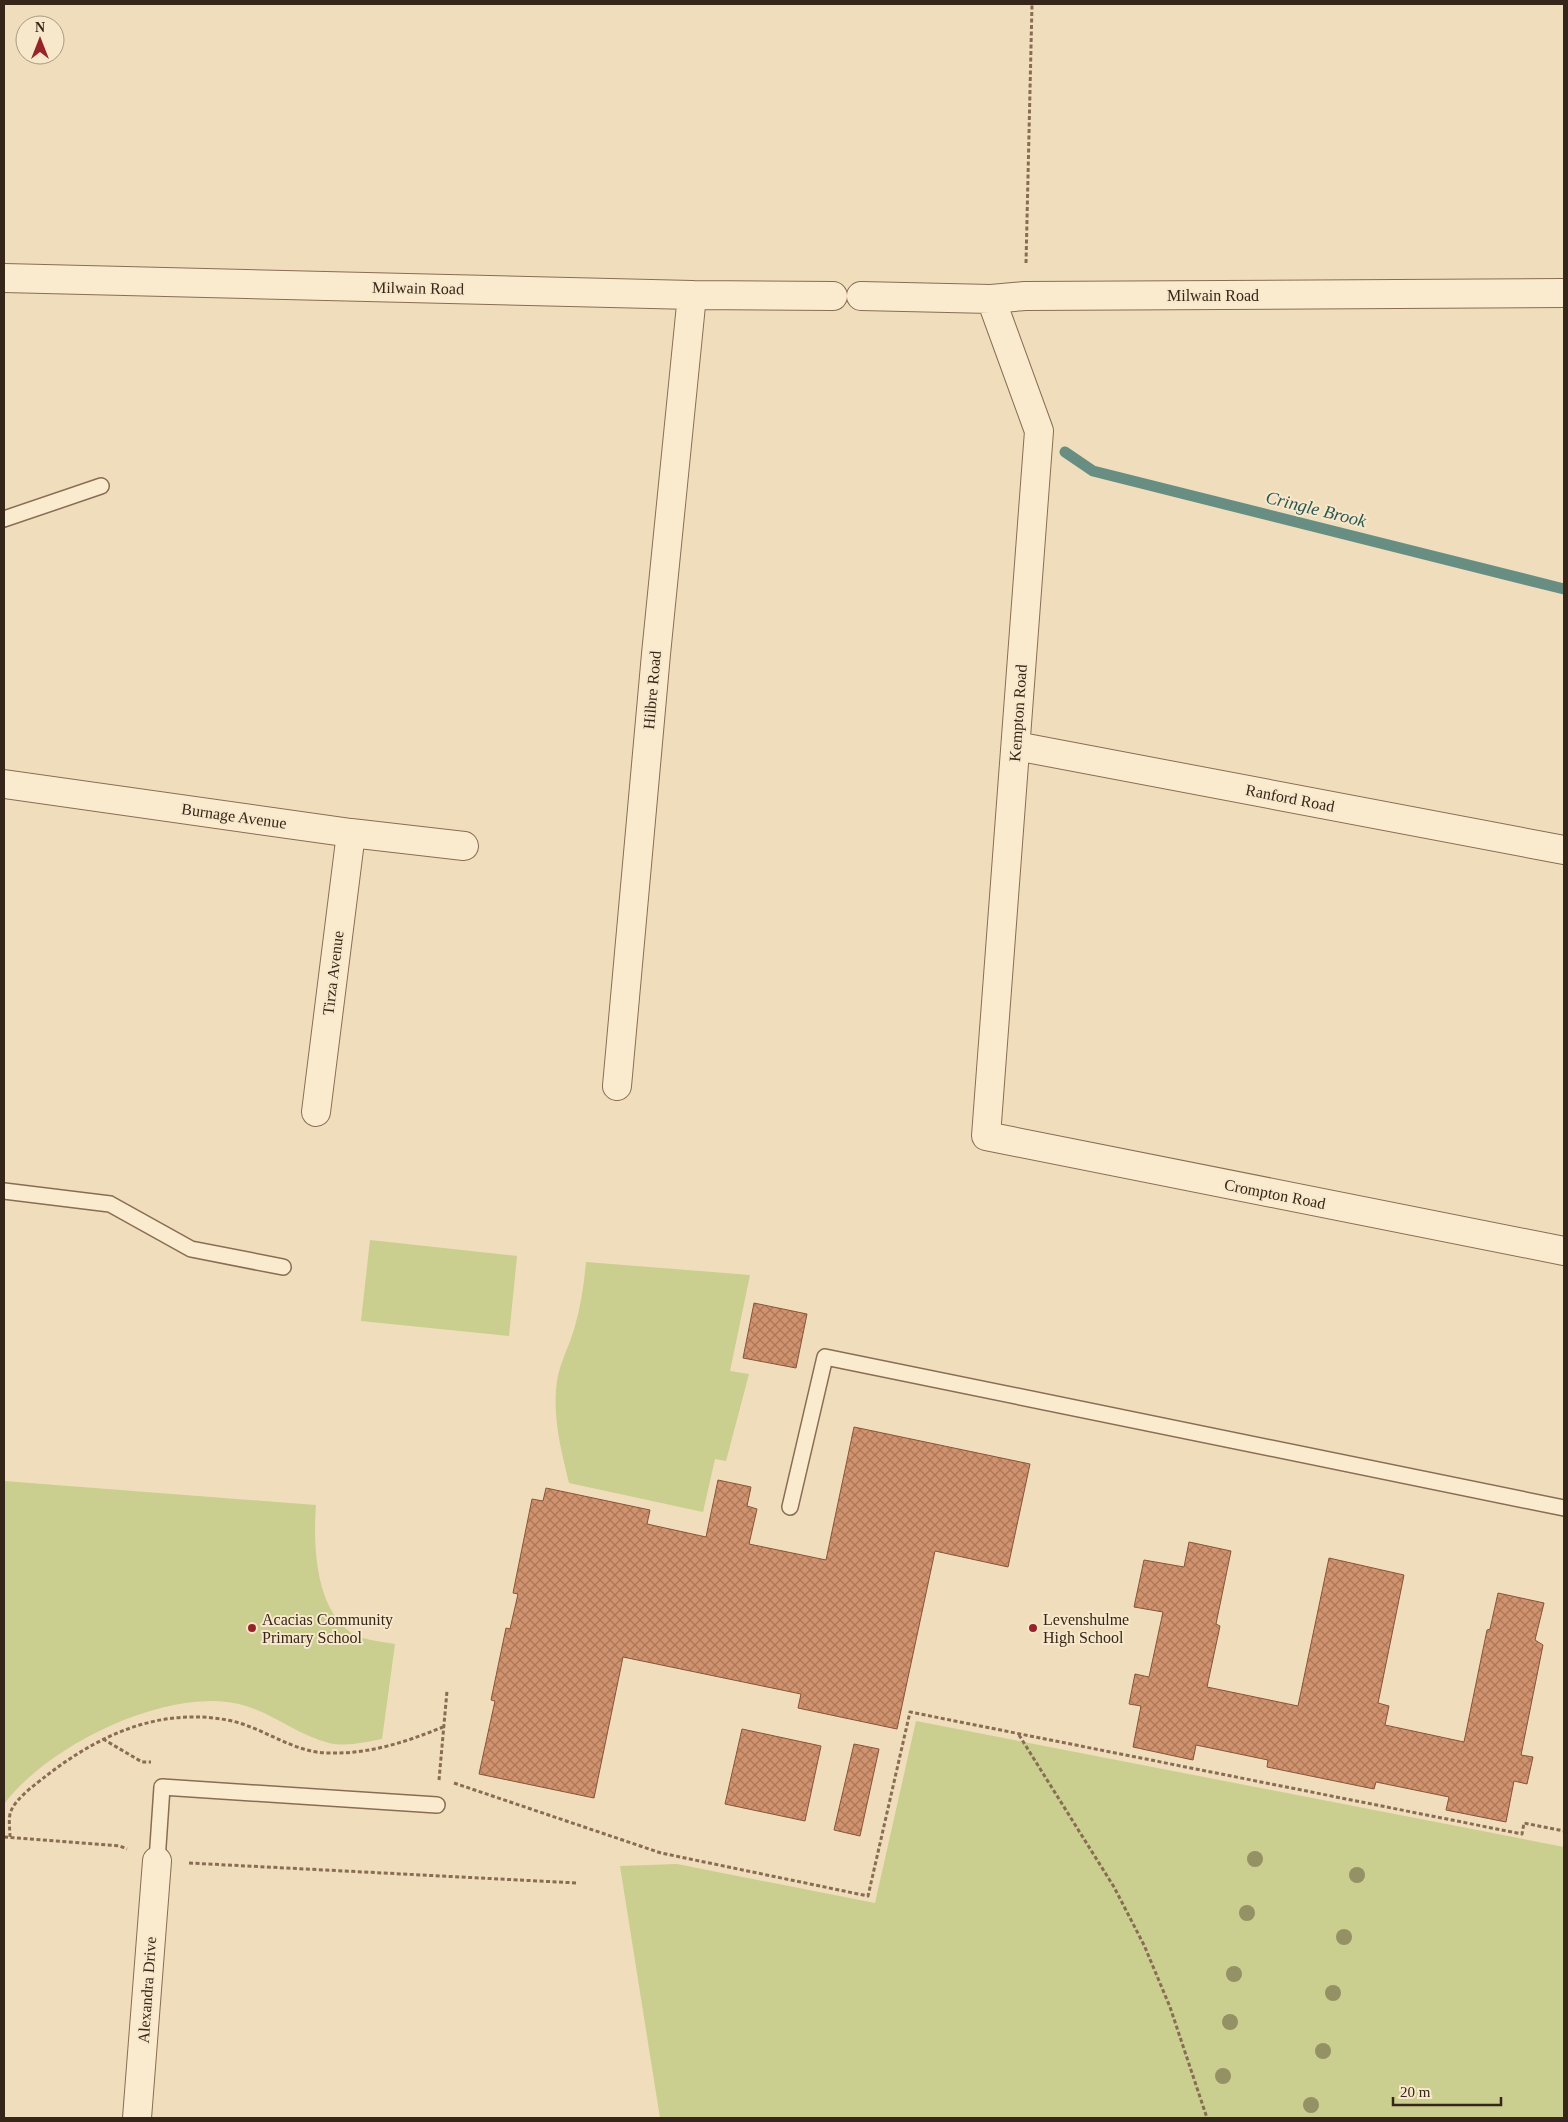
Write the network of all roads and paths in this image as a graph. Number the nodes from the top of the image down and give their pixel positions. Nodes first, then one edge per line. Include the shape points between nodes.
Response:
1 (1032, 4) edge
2 (4, 278) edge
3 (1564, 293) edge
4 (692, 295) junction
5 (833, 296) dead end
6 (861, 296) dead end
7 (1025, 296) junction
8 (991, 299) junction
9 (100, 486) dead end
10 (4, 519) edge
11 (1016, 746) junction
12 (4, 784) edge
13 (351, 833) junction
14 (464, 846) dead end
15 (1564, 850) edge
16 (617, 1086) dead end
17 (316, 1112) dead end
18 (986, 1136) joint
19 (4, 1191) edge
20 (1564, 1251) edge
21 (283, 1267) dead end
22 (790, 1508) dead end
23 (1564, 1508) edge
24 (447, 1691) dead end
25 (443, 1727) junction
26 (1019, 1735) junction
27 (439, 1778) junction
28 (437, 1805) joint
29 (1564, 1831) edge
30 (4, 1837) edge
31 (10, 1837) junction
32 (157, 1861) junction
33 (577, 1883) dead end
34 (137, 2118) edge
35 (1207, 2118) edge

1 - 7 path
2 - 4 street, Milwain Road
3 - 7 street, Milwain Road
4 - 5 street, Milwain Road
4 - 16 street, Hilbre Road
6 - 8 street, Milwain Road
7 - 8 street, Milwain Road
8 - 11 street, Kempton Road via 1040,431
9 - 10 lane
11 - 15 street, Ranford Road
11 - 18 street, Kempton Road
12 - 13 street, Burnage Avenue
13 - 14 street, Burnage Avenue
13 - 17 street, Tirza Avenue
18 - 20 street, Crompton Road
19 - 21 lane via 110,1204 191,1249
22 - 23 lane via 825,1357
24 - 25 path
25 - 27 path
25 - 31 path via 393,1745 358,1752 327,1753 300,1748 234,1721 194,1716 162,1720 116,1732 60,1765 29,1789 11,1811
26 - 27 path via 910,1712 868,1896 661,1853
26 - 29 path via 1522,1834 1524,1823
26 - 35 path via 1114,1887 1144,1945 1170,2007
27 - 28 path
28 - 32 lane via 162,1787
30 - 31 path
31 - 32 path via 120,1846
32 - 33 path
32 - 34 street, Alexandra Drive

